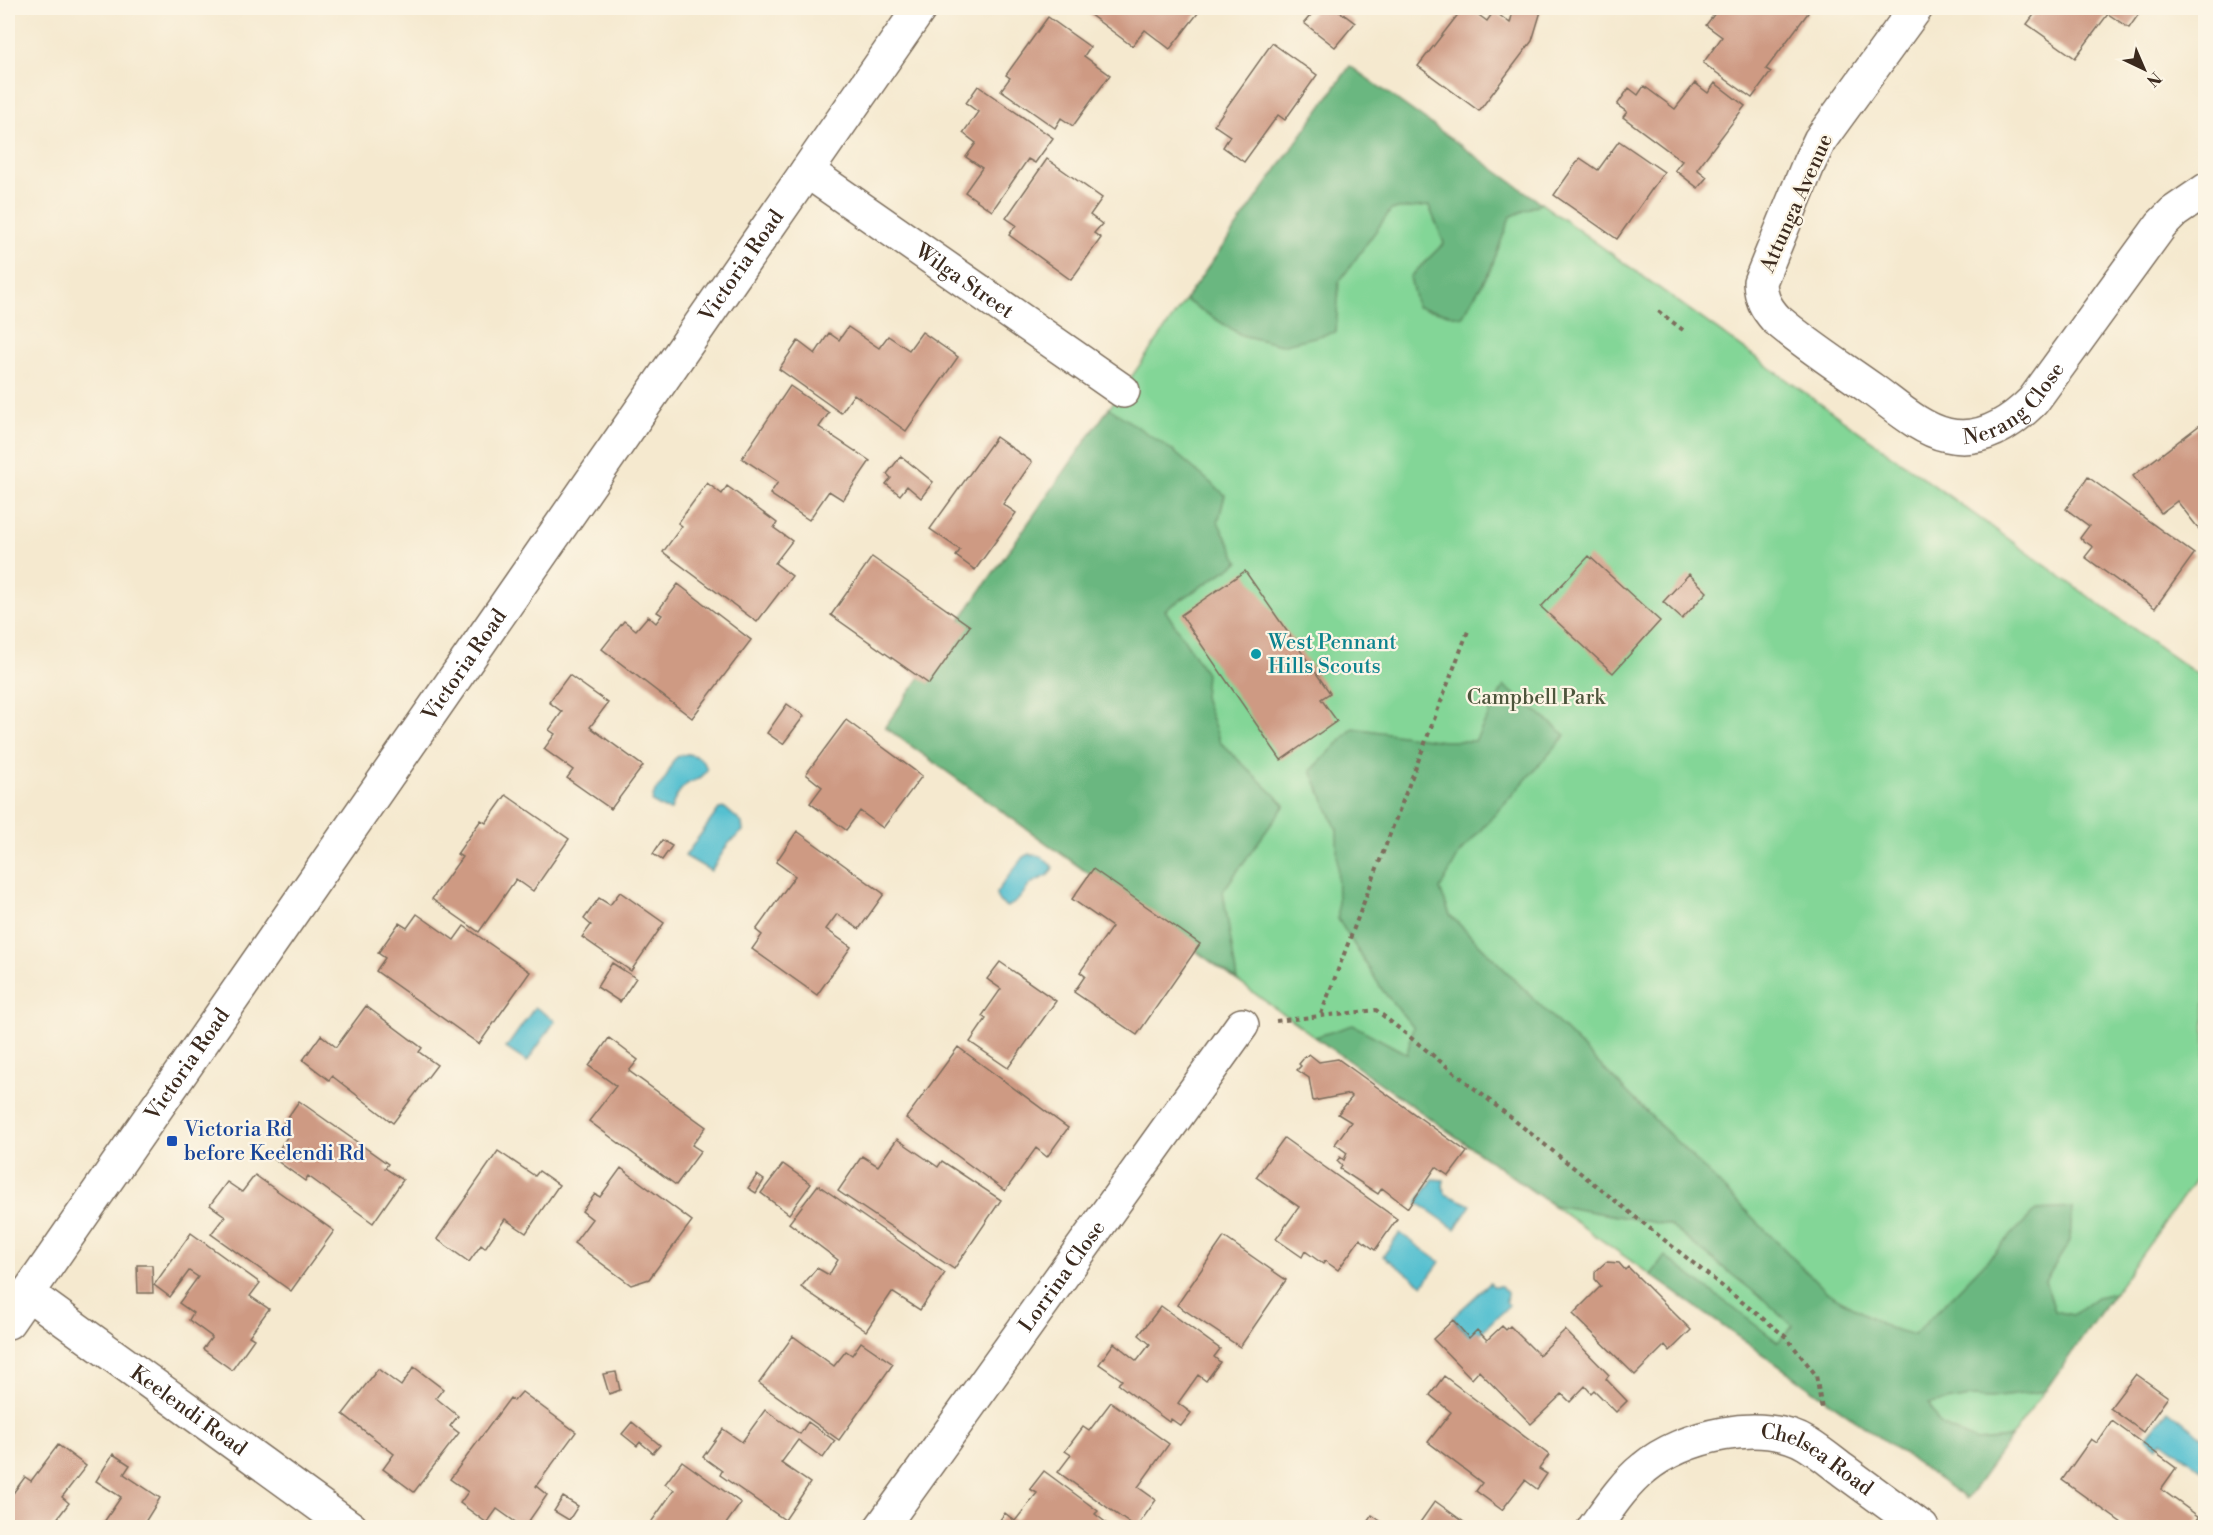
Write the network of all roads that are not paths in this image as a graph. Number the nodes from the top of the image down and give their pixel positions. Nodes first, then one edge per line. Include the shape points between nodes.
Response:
1 (920, 8) edge
2 (1916, 8) edge
3 (807, 171) junction
4 (2205, 190) edge
5 (1760, 282) joint
6 (1123, 391) dead end
7 (1242, 1025) road end
8 (27, 1293) junction
9 (8, 1322) edge
10 (351, 1527) edge
11 (881, 1527) edge
12 (1594, 1527) edge
13 (1922, 1527) edge

1 - 3 street, Victoria Road
2 - 5 street, Attunga Avenue via 1820,140
3 - 6 street, Wilga Street
3 - 8 street, Victoria Road
4 - 5 street, Nerang Close via 2174,212 2150,238 2033,401 2019,415 1985,434 1948,436 1919,422 1776,319 1761,297
7 - 11 street, Lorrina Close
8 - 9 street, Victoria Road
8 - 10 street, Keelendi Road
12 - 13 street, Chelsea Road via 1618,1494 1644,1468 1699,1440 1744,1431 1779,1433 1806,1443

